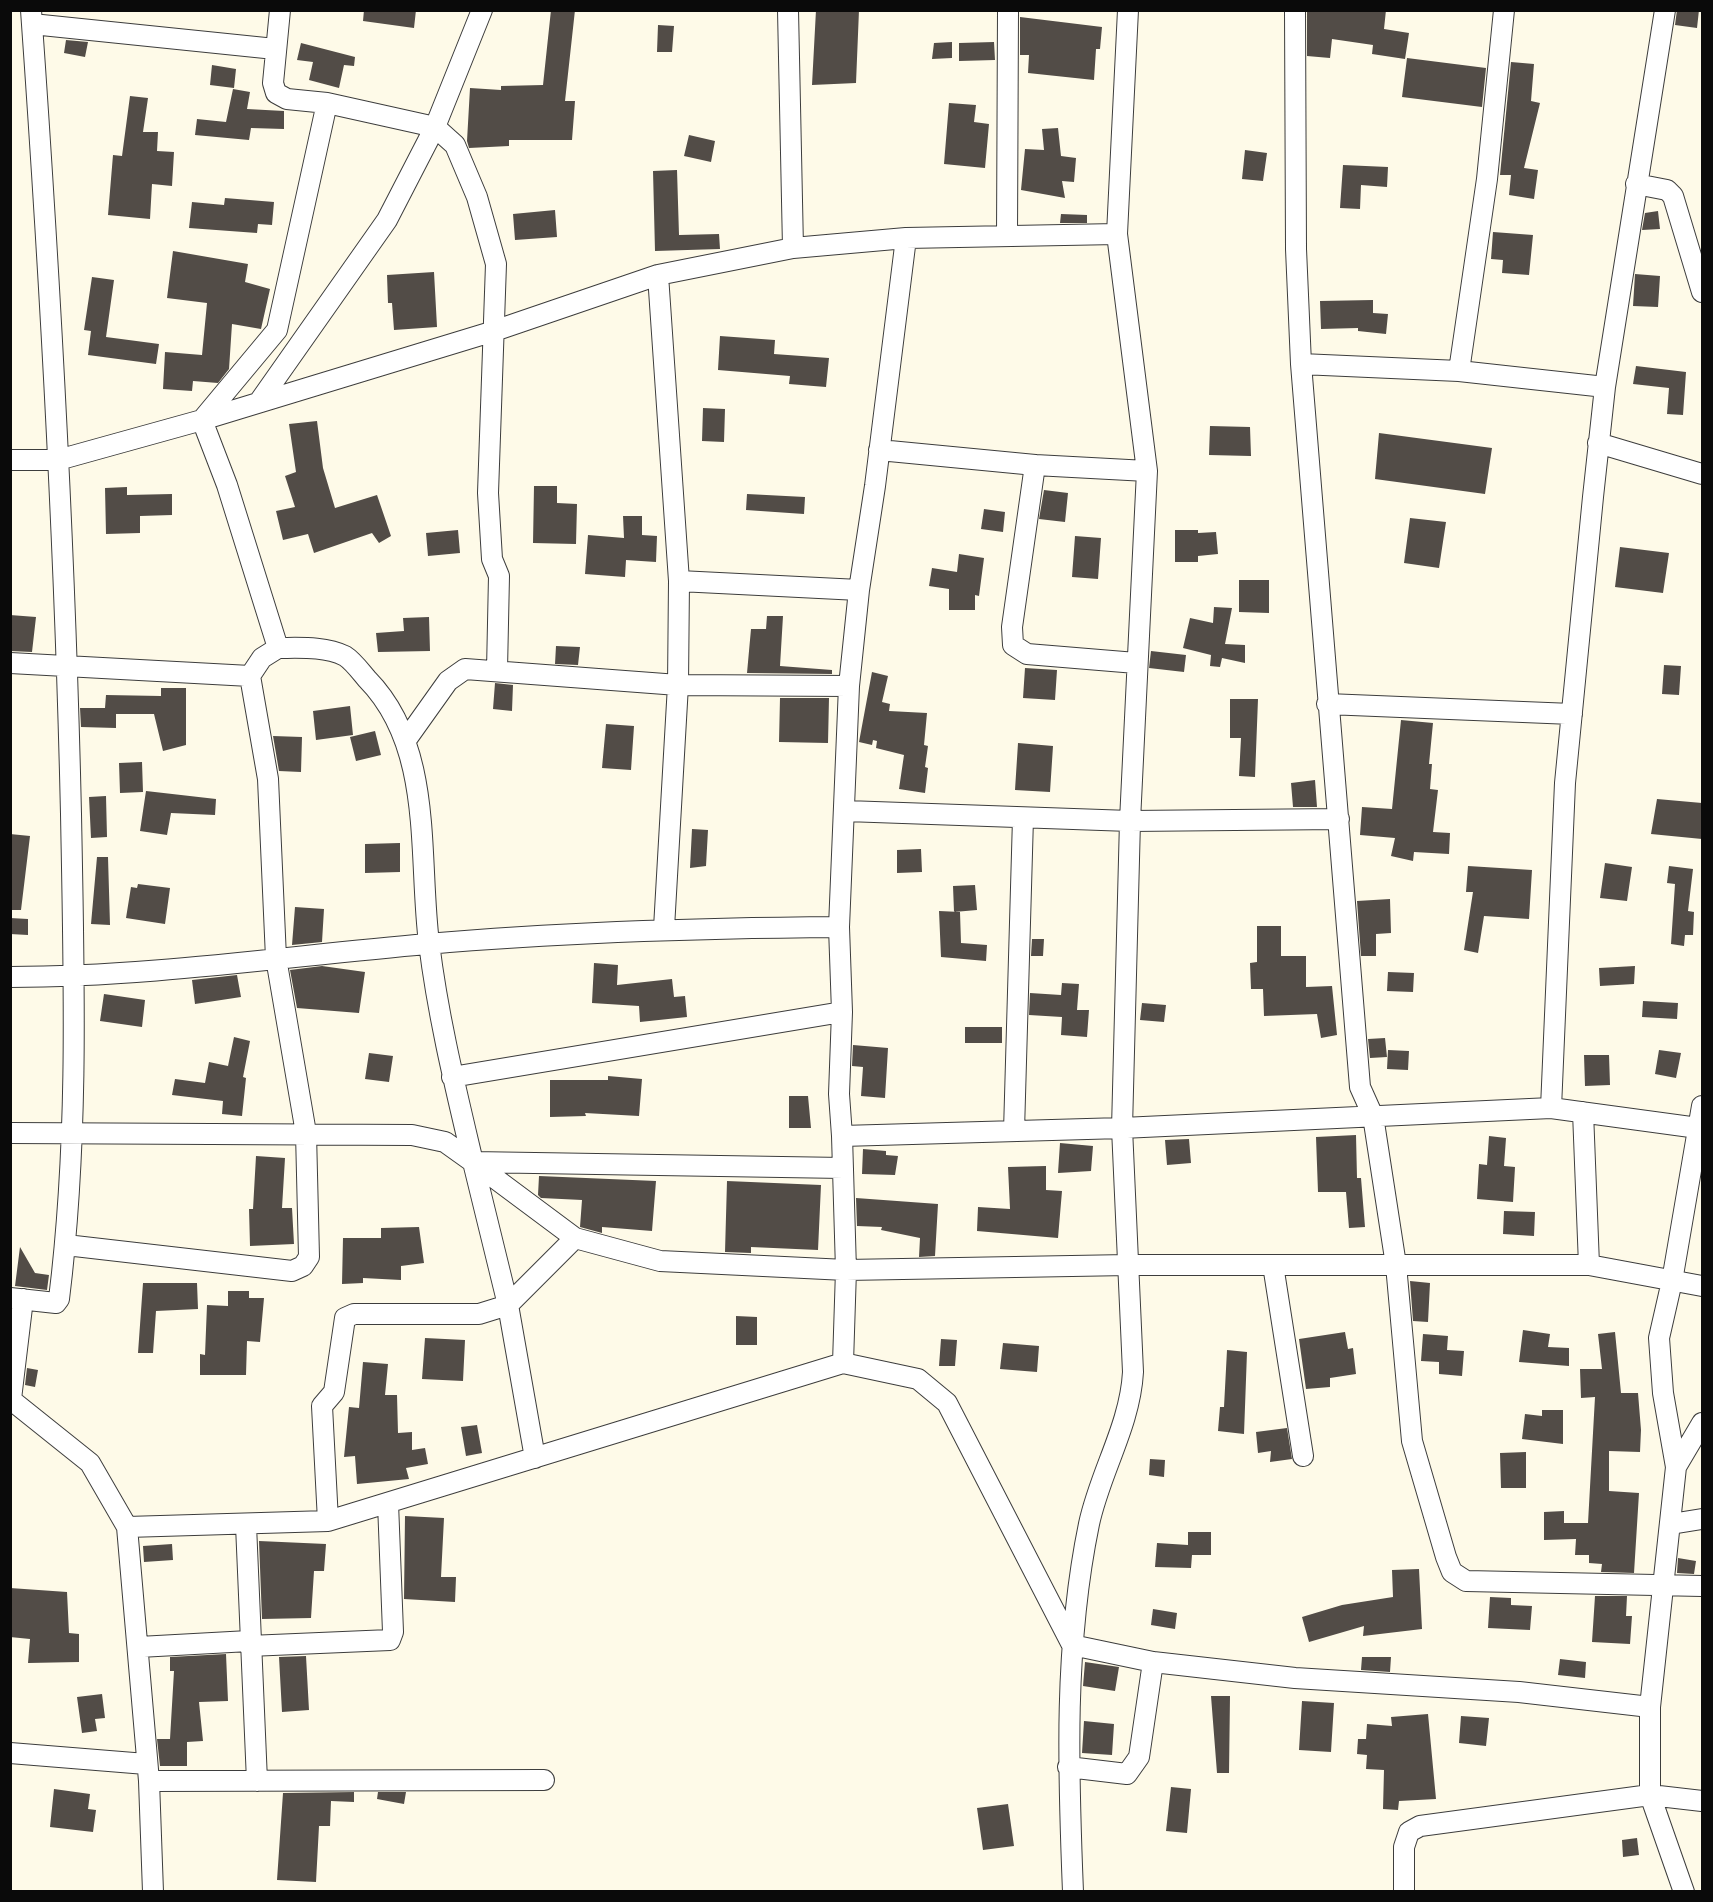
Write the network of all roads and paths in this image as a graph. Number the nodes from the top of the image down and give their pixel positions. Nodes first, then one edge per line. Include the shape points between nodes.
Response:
1 (280, 10) edge
2 (788, 10) edge
3 (1008, 10) edge
4 (1295, 10) edge
5 (1504, 10) edge
6 (1665, 10) edge
7 (1125, 11) edge
8 (481, 12) edge
9 (32, 17) edge
10 (275, 49) junction
11 (327, 103) junction
12 (435, 127) junction
13 (1636, 184) junction
14 (1117, 234) junction
15 (1007, 236) junction
16 (906, 238) junction
17 (793, 248) junction
18 (658, 275) junction
19 (1702, 292) edge
20 (491, 332) junction
21 (1301, 364) junction
22 (1460, 371) junction
23 (1605, 387) junction
24 (259, 402) junction
25 (202, 420) junction
26 (1598, 443) junction
27 (879, 450) junction
28 (10, 460) edge
29 (58, 460) junction
30 (1035, 465) junction
31 (1147, 471) junction
32 (1702, 474) edge
33 (678, 581) junction
34 (859, 590) junction
35 (278, 648) junction
36 (10, 663) edge
37 (1136, 663) junction
38 (68, 667) junction
39 (497, 670) junction
40 (250, 676) junction
41 (678, 685) junction
42 (849, 686) junction
43 (1327, 704) junction
44 (1572, 714) junction
45 (406, 740) junction
46 (846, 811) junction
47 (1023, 818) junction
48 (1339, 819) junction
49 (1130, 821) junction
50 (839, 927) junction
51 (664, 928) junction
52 (429, 944) junction
53 (276, 958) junction
54 (10, 977) edge
55 (74, 977) junction
56 (842, 1012) junction
57 (452, 1077) junction
58 (1702, 1106) edge
59 (1551, 1108) junction
60 (1583, 1112) junction
61 (1373, 1116) junction
62 (1122, 1128) junction
63 (1698, 1128) junction
64 (1014, 1131) junction
65 (10, 1133) edge
66 (74, 1133) junction
67 (306, 1133) junction
68 (842, 1136) junction
69 (472, 1162) junction
70 (843, 1168) junction
71 (575, 1238) junction
72 (66, 1245) junction
73 (1128, 1265) junction
74 (1273, 1265) junction
75 (1396, 1265) junction
76 (1589, 1265) junction
77 (846, 1270) junction
78 (1672, 1281) junction
79 (1702, 1286) edge
80 (17, 1298) edge
81 (507, 1305) junction
82 (843, 1363) junction
83 (11, 1399) edge
84 (1702, 1423) edge
85 (1303, 1456) dead end
86 (535, 1458) junction
87 (1676, 1467) junction
88 (388, 1503) junction
89 (1702, 1519) edge
90 (328, 1521) junction
91 (1671, 1524) junction
92 (246, 1525) junction
93 (127, 1527) junction
94 (1662, 1586) junction
95 (1702, 1586) edge
96 (249, 1643) junction
97 (1072, 1645) junction
98 (139, 1647) junction
99 (1153, 1662) junction
100 (1650, 1707) junction
101 (10, 1753) edge
102 (1068, 1767) junction
103 (147, 1773) junction
104 (544, 1780) dead end
105 (256, 1781) junction
106 (1650, 1795) junction
107 (1702, 1801) edge
108 (153, 1892) edge
109 (1073, 1892) edge
110 (1404, 1892) edge
111 (1684, 1892) edge

1 - 10 street
2 - 17 street
3 - 15 street
4 - 21 street via 1296,249
5 - 22 street via 1487,179
6 - 13 street
7 - 14 street
8 - 12 street
9 - 10 street
9 - 29 street
10 - 11 street via 276,93 287,99
11 - 12 street
11 - 25 street via 277,330
12 - 20 street via 455,145 489,234 496,264
12 - 24 street via 387,220
13 - 19 street via 1667,190 1674,196
13 - 23 street
14 - 15 street
14 - 31 street
15 - 16 street
16 - 17 street
16 - 27 street
17 - 18 street
18 - 20 street
18 - 33 street
20 - 24 street
20 - 39 street via 488,493 492,559 500,576
21 - 22 street
21 - 43 street
22 - 23 street
23 - 26 street
24 - 25 street
25 - 29 street
25 - 35 street via 227,485
26 - 32 street
26 - 44 street
27 - 30 street
27 - 34 street
28 - 29 street
29 - 38 street
30 - 31 street
30 - 37 street via 1011,627 1013,645 1027,654
31 - 37 street
33 - 34 street
33 - 41 street
34 - 42 street
35 - 40 street via 262,658
35 - 45 street via 318,648 346,657 384,696
36 - 38 street
37 - 49 street
38 - 40 street
38 - 55 street
39 - 41 street
39 - 45 street via 465,669 448,681
40 - 53 street via 268,779
41 - 42 street
41 - 51 street
42 - 46 street
43 - 44 street
43 - 48 street
44 - 59 street via 1565,783
45 - 52 street via 417,784
46 - 47 street
46 - 50 street
47 - 49 street
47 - 64 street
48 - 49 street
48 - 61 street via 1360,1087
49 - 62 street
50 - 51 street
50 - 56 street
51 - 52 street
52 - 53 street
52 - 57 street
53 - 55 street
53 - 67 street
54 - 55 street
55 - 66 street
56 - 57 street
56 - 68 street via 838,1094
57 - 69 street
58 - 63 street
59 - 60 street
59 - 61 street
60 - 63 street
60 - 76 street
61 - 62 street
61 - 75 street
62 - 64 street
62 - 73 street
63 - 78 street
64 - 68 street
65 - 66 street
66 - 67 street
66 - 72 street
67 - 69 street via 412,1135 445,1142
67 - 72 street via 309,1257 303,1266 292,1271
68 - 70 street
69 - 70 street
69 - 71 street
69 - 81 street
70 - 77 street
71 - 77 street via 660,1261
71 - 81 street
72 - 80 street via 60,1299 56,1304
73 - 74 street
73 - 77 street
73 - 97 street via 1131,1399 1089,1523
74 - 75 street
74 - 85 street
75 - 76 street
75 - 94 street via 1412,1441 1452,1572 1466,1581
76 - 78 street
77 - 82 street
78 - 79 street
78 - 87 street via 1659,1338 1663,1393
80 - 83 street
81 - 86 street
81 - 90 street via 479,1314 354,1314 345,1318 334,1392 322,1406
82 - 86 street
82 - 97 street via 918,1378 947,1403
83 - 93 street via 90,1463
84 - 87 street
86 - 88 street
87 - 91 street
88 - 90 street
88 - 96 street via 393,1632 390,1640
89 - 91 street
90 - 92 street
91 - 94 street
92 - 93 street
92 - 96 street
93 - 98 street
94 - 95 street
94 - 100 street
96 - 98 street
96 - 105 street
97 - 99 street
97 - 102 street
98 - 103 street
99 - 100 street via 1295,1678 1519,1692
99 - 102 street via 1139,1757 1132,1768 1127,1774
100 - 106 street
101 - 103 street
102 - 109 street
103 - 105 street
103 - 108 street
104 - 105 street
106 - 107 street
106 - 110 street via 1420,1826 1409,1832 1404,1847
106 - 111 street

